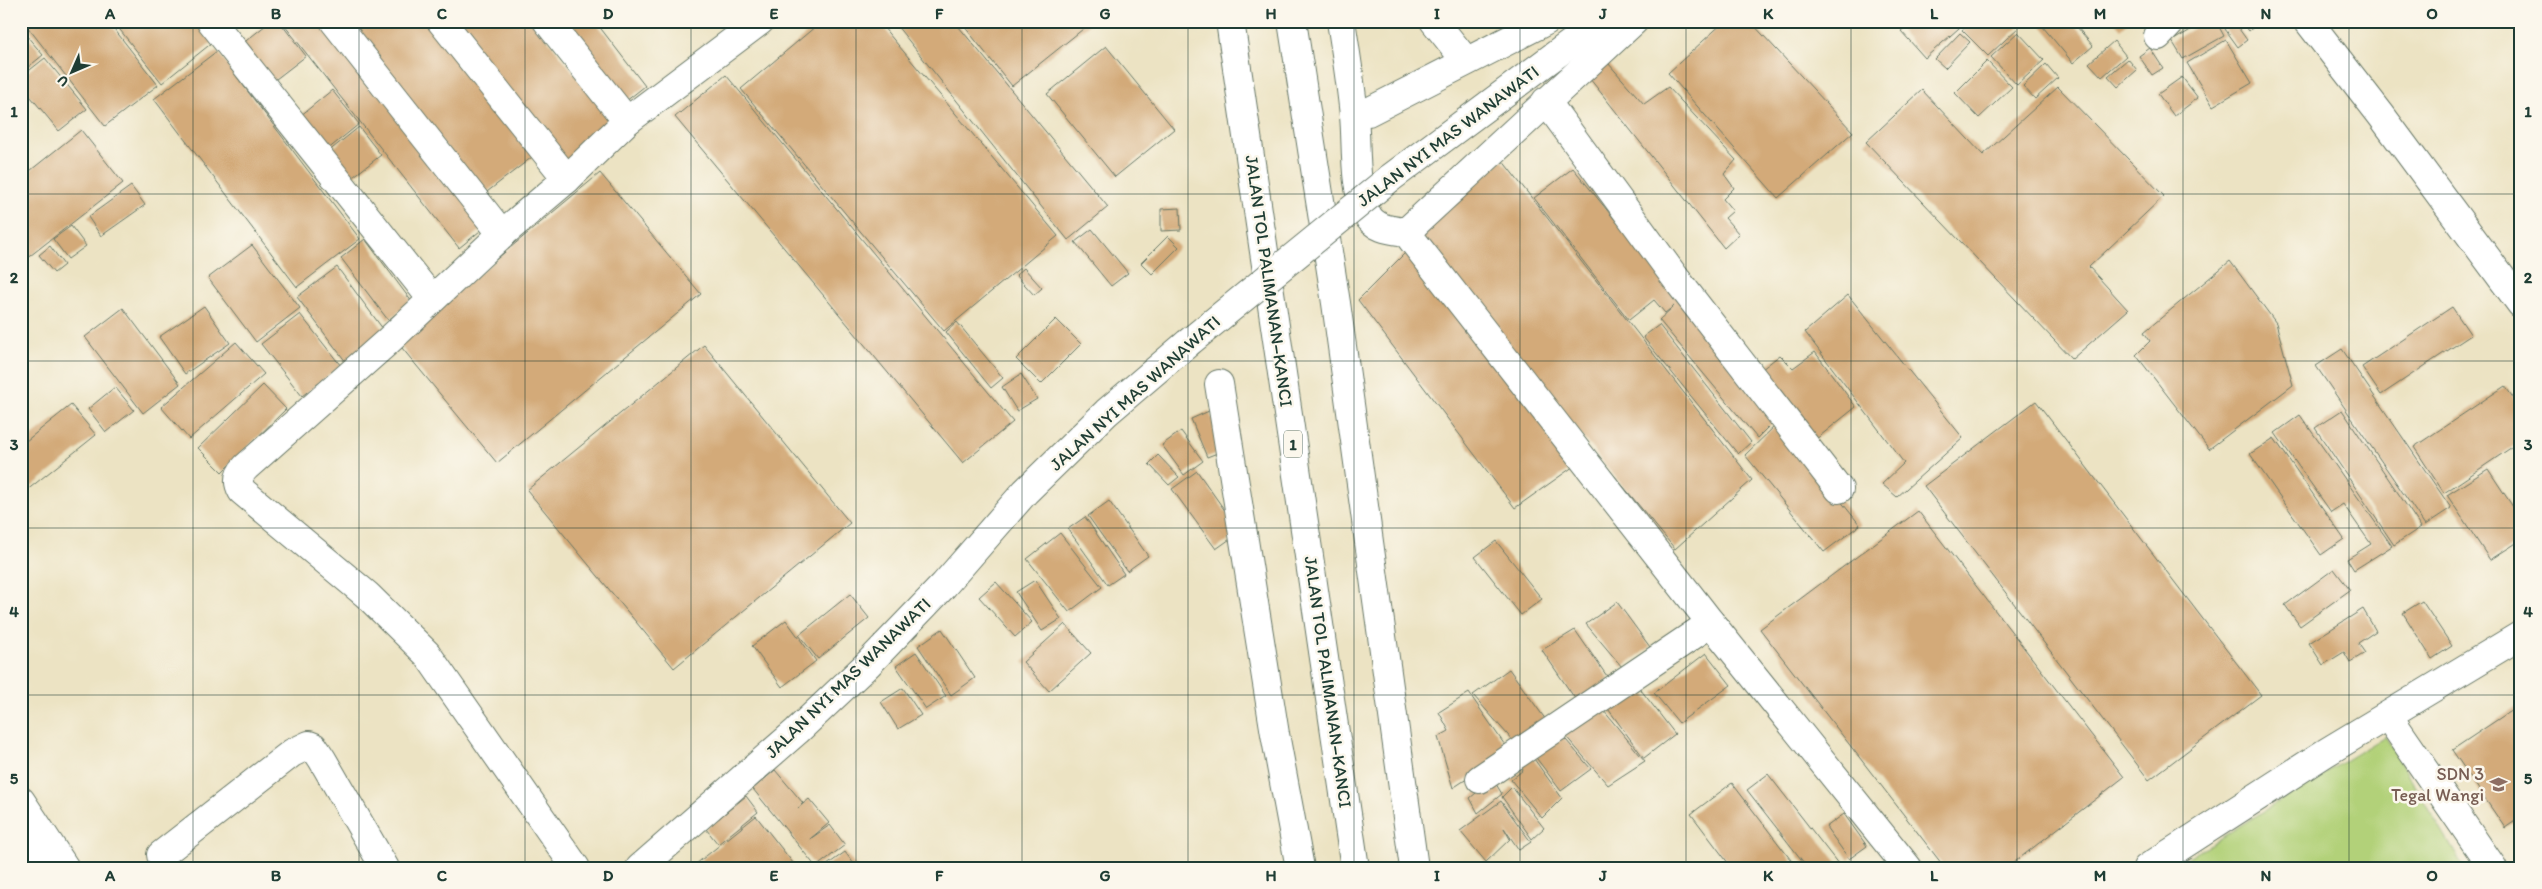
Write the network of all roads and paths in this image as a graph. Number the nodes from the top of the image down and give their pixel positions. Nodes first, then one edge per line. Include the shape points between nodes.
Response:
1 (211, 21) edge
2 (334, 21) edge
3 (441, 21) edge
4 (548, 21) edge
5 (760, 21) edge
6 (1230, 21) edge
7 (1292, 21) edge
8 (1341, 21) edge
9 (1434, 21) edge
10 (1546, 21) edge
11 (1601, 21) edge
12 (1634, 21) edge
13 (2308, 21) edge
14 (1466, 62) junction
15 (1546, 101) junction
16 (1354, 114) junction
17 (627, 121) junction
18 (568, 179) junction
19 (1406, 232) junction
20 (502, 234) junction
21 (432, 299) junction
22 (2521, 304) edge
23 (1219, 384) dead end
24 (1839, 488) dead end
25 (1711, 623) junction
26 (2521, 636) edge
27 (2388, 716) junction
28 (1480, 779) dead end
29 (21, 801) edge
30 (21, 847) edge
31 (161, 855) dead end
32 (34, 868) edge
33 (65, 868) edge
34 (385, 868) edge
35 (576, 868) edge
36 (640, 868) edge
37 (1300, 868) edge
38 (1356, 868) edge
39 (1414, 868) edge
40 (1908, 868) edge
41 (2147, 868) edge
42 (2492, 868) edge

1 - 21 main road
2 - 20 main road
3 - 18 main road
4 - 17 main road
5 - 17 main road
6 - 38 main road, JALAN TOL PALIMANAN–KANCI / 1
7 - 39 main road via 1336,303
8 - 16 main road
9 - 14 main road
10 - 14 main road
11 - 36 main road, JALAN NYI MAS WANAWATI, bridge via 1389,179 1107,412 1025,492 944,585 868,664 797,731
12 - 15 main road
13 - 22 main road
14 - 16 main road via 1368,112
15 - 19 main road
15 - 24 main road via 1677,280
16 - 19 main road via 1359,188 1367,215 1387,229
17 - 18 main road
18 - 20 main road
19 - 25 main road
20 - 21 main road
21 - 35 main road via 246,468 238,479 239,485 242,491 368,595 427,654
23 - 37 main road via 1275,734
25 - 28 main road
25 - 40 main road
26 - 27 main road
27 - 41 main road
27 - 42 main road
29 - 33 main road
30 - 32 main road
31 - 34 main road via 303,746 314,747

